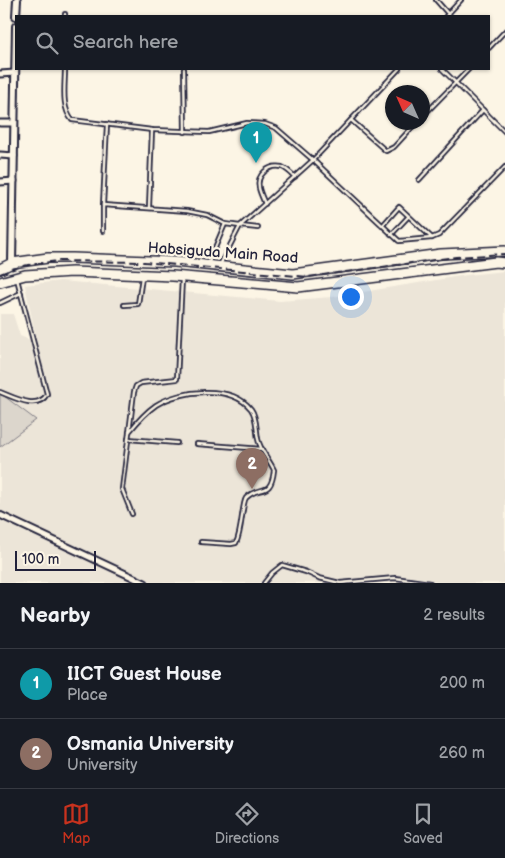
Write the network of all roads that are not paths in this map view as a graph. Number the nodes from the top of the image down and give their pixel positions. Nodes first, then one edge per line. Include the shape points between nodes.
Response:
1 (17, 0) edge
2 (436, 0) edge
3 (461, 0) edge
4 (16, 15) edge
5 (448, 15) edge
6 (505, 31) edge
7 (490, 47) edge
8 (15, 70) edge
9 (65, 70) edge
10 (184, 70) edge
11 (398, 70) edge
12 (443, 70) edge
13 (468, 70) edge
14 (15, 73) junction
15 (0, 74) edge
16 (456, 82) junction
17 (430, 109) edge
18 (483, 110) junction
19 (352, 120) junction
20 (0, 122) edge
21 (14, 123) junction
22 (107, 124) junction
23 (152, 130) junction
24 (409, 130) edge
25 (185, 132) junction
26 (505, 132) edge
27 (0, 155) edge
28 (14, 156) junction
29 (313, 160) junction
30 (505, 167) edge
31 (295, 177) junction
32 (419, 180) dead end
33 (14, 181) junction
34 (0, 182) edge
35 (265, 204) junction
36 (103, 205) junction
37 (149, 207) junction
38 (408, 216) junction
39 (225, 224) junction
40 (240, 226) junction
41 (382, 226) junction
42 (258, 228) dead end
43 (103, 232) dead end
44 (391, 235) junction
45 (432, 238) junction
46 (505, 251) edge
47 (104, 259) junction
48 (12, 263) junction
49 (505, 263) edge
50 (208, 265) junction
51 (220, 267) junction
52 (0, 269) edge
53 (307, 272) junction
54 (102, 273) junction
55 (143, 275) junction
56 (17, 277) junction
57 (182, 277) junction
58 (0, 282) edge
59 (308, 286) junction
60 (21, 293) junction
61 (0, 303) edge
62 (124, 305) dead end
63 (0, 392) edge
64 (129, 432) junction
65 (128, 439) junction
66 (177, 443) dead end
67 (197, 444) dead end
68 (262, 449) junction
69 (132, 514) dead end
70 (0, 515) edge
71 (201, 542) dead end
72 (145, 583) edge
73 (264, 583) edge
74 (430, 583) edge

1 - 4 street
2 - 5 lane
3 - 5 lane
6 - 7 lane
8 - 14 street
9 - 22 lane via 65,106 72,120
10 - 25 lane
11 - 19 lane
12 - 16 lane
13 - 16 lane
14 - 15 street
14 - 21 street
16 - 17 lane
16 - 18 lane
18 - 26 lane
18 - 32 lane
19 - 24 lane via 386,151
19 - 29 lane
20 - 21 street
21 - 28 street
22 - 23 lane
22 - 36 lane
23 - 25 lane
23 - 37 lane
25 - 29 lane via 209,132 247,123 265,124 276,128
27 - 28 street
28 - 33 street
29 - 31 lane
29 - 41 lane
30 - 45 lane via 439,235
31 - 35 lane
31 - 35 lane via 280,166 265,170 258,188
33 - 34 street
33 - 48 street
35 - 40 lane
36 - 37 lane
36 - 43 lane
37 - 39 lane via 207,215
38 - 41 lane via 399,208
38 - 44 lane
38 - 45 lane
39 - 40 lane
39 - 50 lane
40 - 42 lane
40 - 51 lane
41 - 44 lane
44 - 45 lane via 399,241
46 - 53 main road, Habsiguda Main Road via 441,254
47 - 48 main road, Habsiguda Main Road via 48,258
47 - 50 main road, Habsiguda Main Road
47 - 54 main road
48 - 52 main road, Habsiguda Main Road
49 - 59 main road, Habsiguda Main Road
50 - 51 main road, Habsiguda Main Road
51 - 53 main road, Habsiguda Main Road via 292,274
53 - 59 main road
54 - 55 main road, Habsiguda Main Road
54 - 56 main road, Habsiguda Main Road
55 - 57 main road, Habsiguda Main Road
55 - 62 lane via 138,304
56 - 58 main road, Habsiguda Main Road
56 - 60 lane
57 - 59 main road, Habsiguda Main Road
57 - 64 lane via 178,379 136,386
60 - 61 lane
60 - 63 lane via 47,394 39,402 32,402
64 - 65 lane
64 - 68 lane via 158,404 186,394 208,391 234,398 251,410
65 - 66 lane
65 - 69 lane via 122,489
67 - 68 lane
68 - 71 lane via 274,470 273,479 267,488 245,499 236,543
70 - 72 street
73 - 74 lane via 282,565 340,582 395,578

